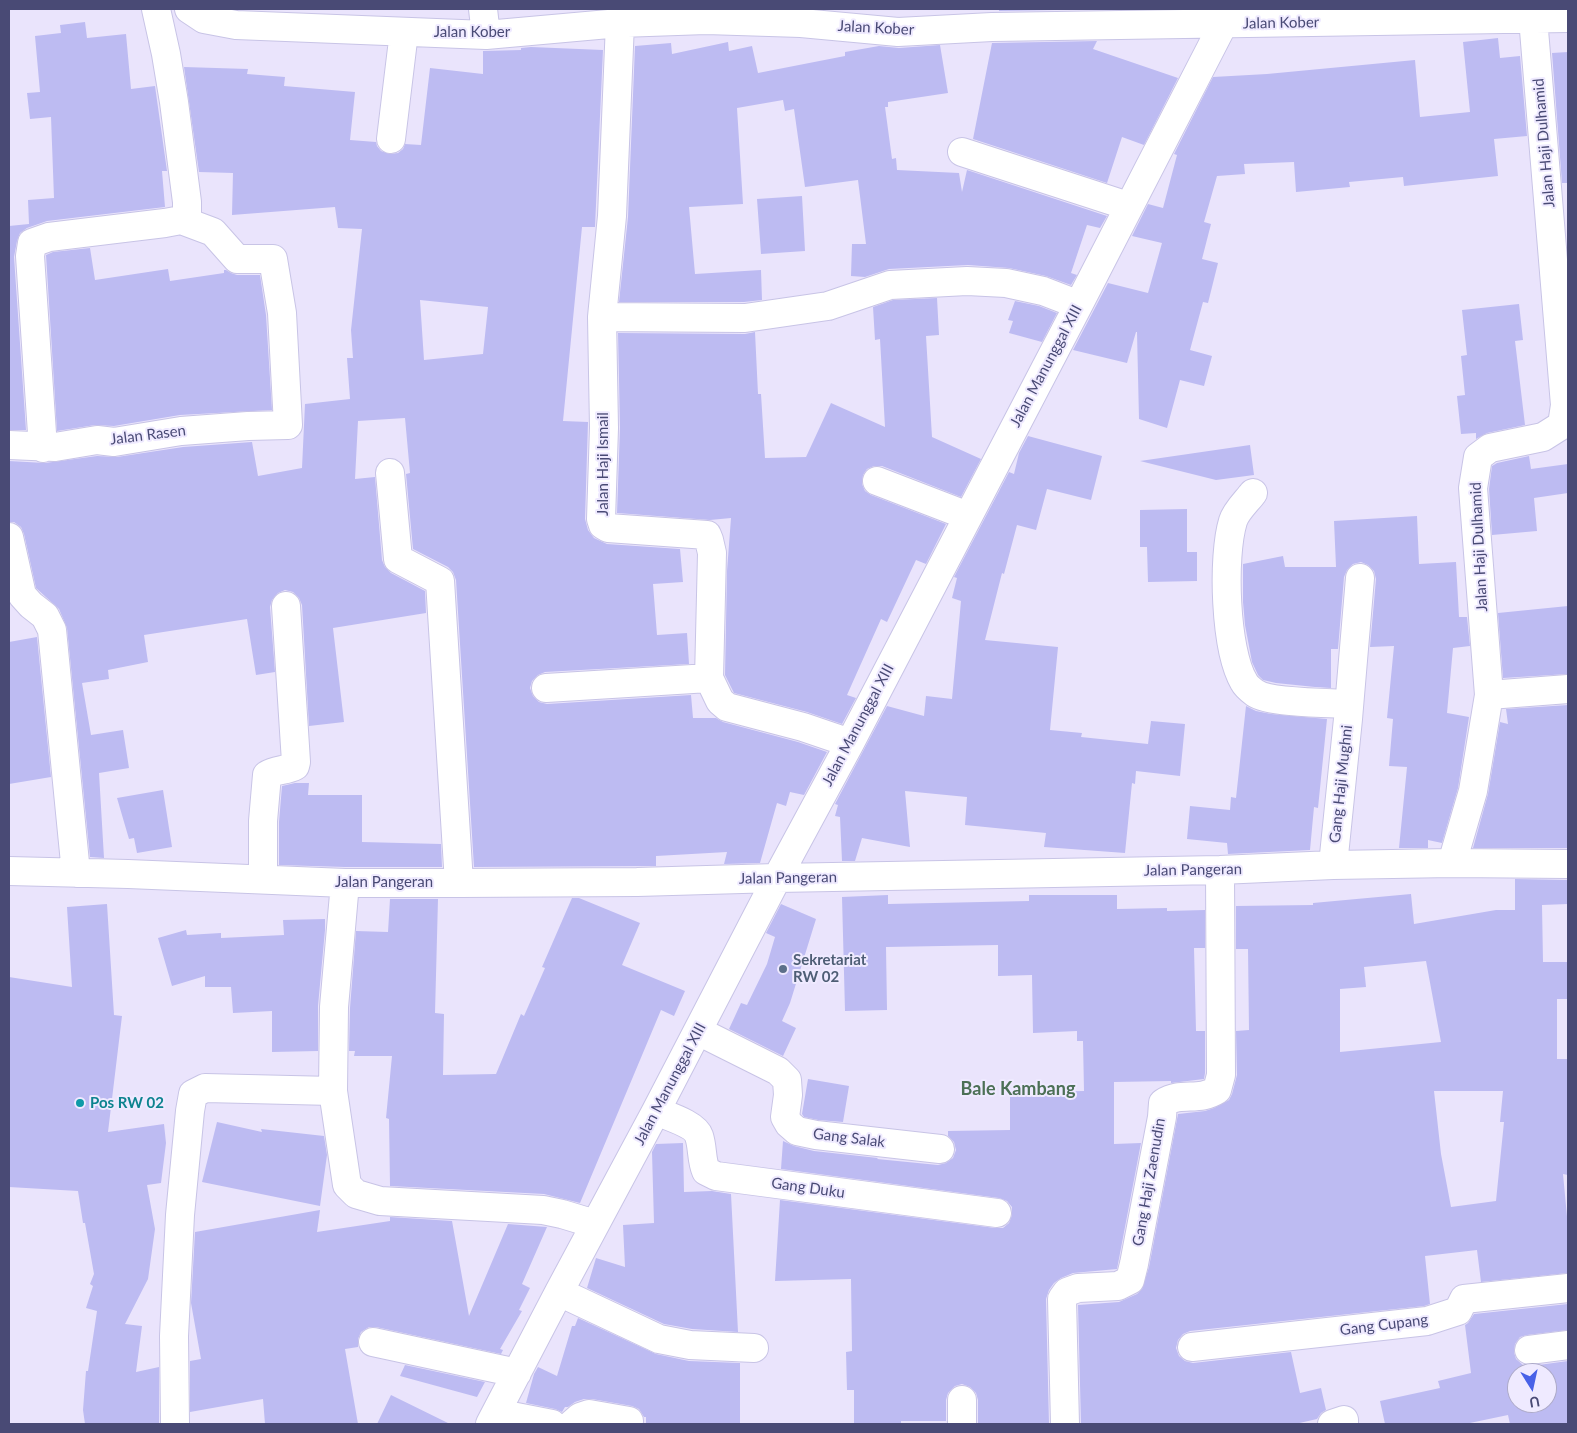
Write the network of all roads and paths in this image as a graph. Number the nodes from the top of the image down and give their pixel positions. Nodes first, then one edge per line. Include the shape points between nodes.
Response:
1 (156, 9) edge
2 (189, 9) edge
3 (1552, 15) edge
4 (651, 16) edge
5 (1227, 16) edge
6 (239, 17) edge
7 (484, 22) edge
8 (620, 23) junction
9 (404, 32) junction
10 (391, 139) dead end
11 (962, 152) dead end
12 (1128, 206) junction
13 (181, 220) junction
14 (1078, 306) junction
15 (602, 317) junction
16 (9, 445) edge
17 (43, 448) junction
18 (390, 473) dead end
19 (877, 481) dead end
20 (1253, 493) dead end
21 (968, 516) junction
22 (9, 537) edge
23 (1360, 578) dead end
24 (286, 606) dead end
25 (709, 678) junction
26 (546, 688) dead end
27 (1568, 689) edge
28 (1489, 695) junction
29 (1349, 704) junction
30 (850, 743) junction
31 (1452, 863) junction
32 (1568, 864) edge
33 (1333, 865) junction
34 (1220, 870) junction
35 (9, 871) edge
36 (76, 873) junction
37 (777, 878) junction
38 (263, 879) junction
39 (459, 882) junction
40 (345, 883) junction
41 (698, 1031) junction
42 (333, 1090) junction
43 (656, 1111) junction
44 (940, 1149) dead end
45 (997, 1214) dead end
46 (595, 1224) junction
47 (1568, 1288) edge
48 (559, 1292) junction
49 (373, 1342) dead end
50 (1568, 1345) edge
51 (1192, 1347) dead end
52 (754, 1348) dead end
53 (1529, 1350) dead end
54 (516, 1373) junction
55 (493, 1419) edge
56 (630, 1421) dead end
57 (175, 1424) edge
58 (552, 1424) edge
59 (572, 1424) edge
60 (1065, 1424) edge

1 - 13 street via 174,102 187,202 187,217
2 - 6 street, Jalan Kober via 204,19
3 - 5 street, Jalan Kober
3 - 28 street, Jalan Haji Dulhamid via 1565,405 1562,425 1550,433 1490,448 1478,457 1473,488
4 - 5 street, Jalan Kober via 801,22 898,32
4 - 8 street, Jalan Kober
5 - 12 street, Jalan Manunggal XIII
6 - 9 street, Jalan Kober
7 - 8 street, Jalan Kober
7 - 9 street, Jalan Kober
8 - 15 street, Jalan Haji Ismail via 612,216
9 - 10 street
11 - 12 street
12 - 14 street, Jalan Manunggal XIII
13 - 17 street via 49,237 32,244 30,256
13 - 17 street, Jalan Rasen via 213,232 237,259 272,259 282,313 288,425 208,428 114,442 97,440
14 - 15 street via 1043,291 1006,283 967,281 890,284 828,306 745,318
14 - 21 street, Jalan Manunggal XIII
15 - 25 street, Jalan Haji Ismail via 604,428 601,519 608,528 707,535 712,553
16 - 17 street, Jalan Rasen
18 - 39 street via 398,559 440,582
19 - 21 street
20 - 29 street, Gang Haji Mughni via 1233,519 1227,558 1227,606 1238,669 1244,684 1257,694 1286,701
21 - 30 street, Jalan Manunggal XIII
22 - 36 street via 22,595 45,616 52,630
23 - 29 street, Gang Haji Mughni
24 - 38 street via 296,762 289,769 267,775
25 - 26 street
25 - 30 street, Jalan Haji Ismail via 720,701 727,707
27 - 28 street
28 - 31 street, Jalan Haji Dulhamid via 1473,791
29 - 33 street, Gang Haji Mughni
30 - 37 street, Jalan Manunggal XIII
31 - 32 street, Jalan Pangeran
31 - 33 street, Jalan Pangeran
33 - 34 street, Jalan Pangeran
34 - 37 street, Jalan Pangeran
34 - 60 street, Gang Haji Zaenudin via 1221,1074 1217,1090 1208,1096 1172,1097 1163,1103 1130,1280 1118,1286 1078,1288 1067,1292 1062,1299
35 - 36 street, Jalan Pangeran
36 - 38 street, Jalan Pangeran
37 - 39 street, Jalan Pangeran
37 - 41 street, Jalan Manunggal XIII
38 - 40 street, Jalan Pangeran
39 - 40 street, Jalan Pangeran
40 - 42 street via 334,1007
41 - 43 street, Jalan Manunggal XIII
41 - 44 street, Gang Salak via 778,1071 787,1080 785,1118 797,1131
42 - 46 street via 347,1185 356,1194 380,1201 543,1210
42 - 57 street via 205,1088 193,1094 180,1215 174,1336
43 - 45 street, Gang Duku via 691,1126 699,1135 702,1163 706,1171 716,1176
43 - 46 street, Jalan Manunggal XIII
46 - 48 street, Jalan Manunggal XIII
47 - 51 street, Gang Cupang via 1464,1299 1458,1311 1427,1321
48 - 52 street via 659,1339 690,1345
48 - 54 street, Jalan Manunggal XIII
49 - 54 street
50 - 53 street
54 - 55 street, Jalan Manunggal XIII
55 - 58 street
56 - 59 street via 585,1415

